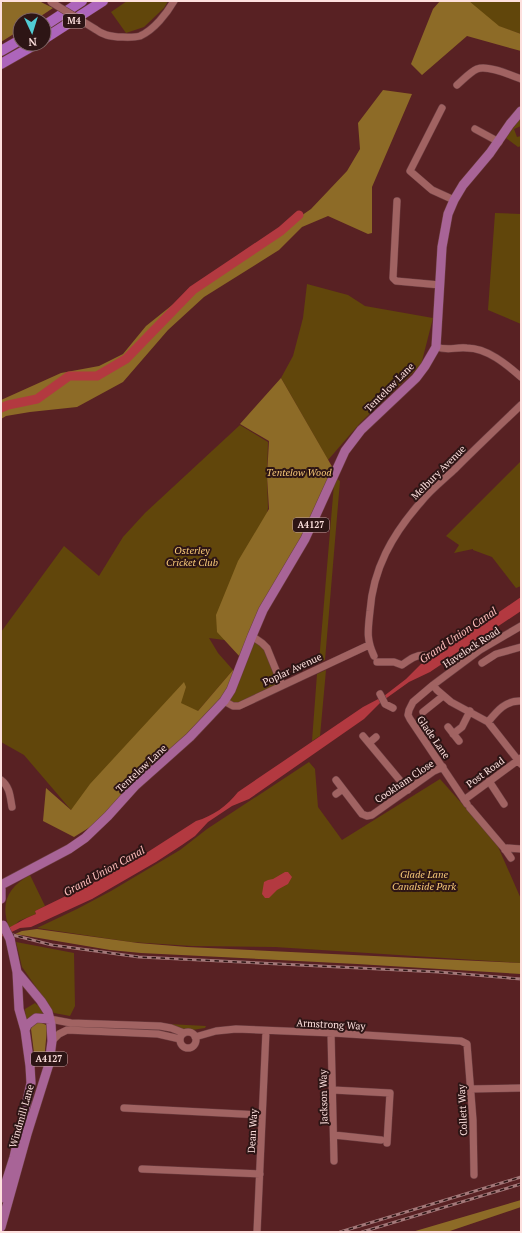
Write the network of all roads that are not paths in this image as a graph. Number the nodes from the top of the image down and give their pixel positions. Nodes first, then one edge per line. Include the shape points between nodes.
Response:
1 (82, 1) edge
2 (104, 1) edge
3 (174, 1) edge
4 (50, 2) edge
5 (52, 21) edge
6 (52, 34) edge
7 (12, 45) edge
8 (1, 51) edge
9 (22, 52) edge
10 (1, 64) edge
11 (521, 78) edge
12 (457, 85) dead end
13 (442, 108) dead end
14 (521, 112) edge
15 (475, 129) dead end
16 (499, 142) junction
17 (454, 200) junction
18 (397, 201) dead end
19 (440, 285) junction
20 (436, 347) junction
21 (521, 377) edge
22 (521, 405) edge
23 (521, 626) edge
24 (252, 636) junction
25 (369, 645) junction
26 (521, 647) edge
27 (480, 650) junction
28 (424, 655) dead end
29 (433, 684) junction
30 (282, 685) junction
31 (380, 694) dead end
32 (443, 696) junction
33 (224, 701) junction
34 (521, 701) edge
35 (393, 708) dead end
36 (470, 711) junction
37 (423, 712) dead end
38 (488, 722) junction
39 (448, 727) dead end
40 (453, 734) junction
41 (363, 736) dead end
42 (376, 737) dead end
43 (459, 741) dead end
44 (369, 743) junction
45 (520, 761) edge
46 (443, 767) junction
47 (1, 780) edge
48 (336, 780) dead end
49 (489, 781) junction
50 (343, 789) junction
51 (408, 790) junction
52 (336, 794) dead end
53 (467, 804) junction
54 (504, 804) dead end
55 (12, 807) dead end
56 (521, 849) edge
57 (505, 850) junction
58 (511, 858) dead end
59 (2, 891) edge
60 (2, 922) edge
61 (17, 972) junction
62 (50, 1019) junction
63 (24, 1026) junction
64 (266, 1030) junction
65 (331, 1033) junction
66 (182, 1036) junction
67 (195, 1037) junction
68 (52, 1041) junction
69 (467, 1044) joint
70 (49, 1064) junction
71 (30, 1066) junction
72 (521, 1088) edge
73 (470, 1089) junction
74 (333, 1090) junction
75 (124, 1108) dead end
76 (262, 1115) junction
77 (334, 1135) junction
78 (334, 1161) dead end
79 (142, 1169) dead end
80 (260, 1174) junction
81 (474, 1175) dead end
82 (6, 1187) edge
83 (1, 1198) edge
84 (1, 1227) edge
85 (257, 1232) edge

1 - 5 highway, M4
2 - 6 highway, M4
3 - 4 street, bridge via 167,13 139,36 102,34
7 - 8 highway
9 - 10 highway
11 - 12 street via 482,68 474,70
13 - 17 street via 410,171 432,190
14 - 16 main road, Tentelow Lane / A4127
15 - 16 street
16 - 17 main road, Tentelow Lane / A4127
17 - 19 main road, Tentelow Lane / A4127 via 444,234
18 - 19 street via 393,278 396,281
19 - 20 main road, Tentelow Lane / A4127
20 - 21 street via 445,350 477,349 498,359
20 - 24 main road, Tentelow Lane / A4127 via 416,378 361,430 345,451 305,539 263,610
22 - 25 street, Melbury Avenue via 420,502 384,554 373,588
23 - 27 street, Havelock Road
24 - 30 street via 267,648
24 - 33 main road, Tentelow Lane / A4127 via 231,690
25 - 28 street, Melbury Avenue via 376,659 402,665 418,655
25 - 30 street, Poplar Avenue
26 - 27 street via 496,654 484,662
27 - 29 street, Havelock Road
29 - 32 street
29 - 46 street, Glade Lane via 412,702 408,716
30 - 33 street, Poplar Avenue via 239,706
31 - 35 street via 385,704
32 - 36 street
32 - 37 street
33 - 59 main road, Tentelow Lane / A4127 via 85,838
34 - 38 street via 511,701 497,710
36 - 38 street
36 - 40 street via 462,727
38 - 45 street
39 - 40 street
40 - 43 street
41 - 44 street
42 - 44 street
44 - 51 street
45 - 49 street, Post Road
46 - 51 street, Cookham Close
46 - 53 street, Glade Lane
47 - 55 street via 10,792
48 - 50 street, Cookham Close
49 - 53 street, Post Road
49 - 54 street
50 - 51 street, Cookham Close via 362,814 367,816
50 - 52 street
53 - 57 street, Glade Lane
56 - 57 street
57 - 58 street, Glade Lane
60 - 61 main road, Windmill Lane / A4127, bridge via 10,939
61 - 62 main road, Windmill Lane / A4127 via 43,1004
61 - 63 main road, Windmill Lane / A4127 via 19,1009
62 - 63 main road via 36,1018
62 - 66 street, Armstrong Way via 71,1023 160,1026 171,1028
62 - 68 main road, Windmill Lane / A4127
63 - 71 main road, Windmill Lane / A4127
64 - 65 street, Armstrong Way
64 - 67 street, Armstrong Way via 236,1029
64 - 76 street, Dean Way
65 - 69 street, Armstrong Way via 461,1041
65 - 74 street, Jackson Way
66 - 67 street, Armstrong Way via 191,1033
66 - 67 street, Armstrong Way via 182,1045 188,1048 194,1044
66 - 68 street, Armstrong Way via 67,1030
68 - 70 main road, Windmill Lane / A4127
69 - 73 street, Collett Way
70 - 71 main road via 39,1069
70 - 82 main road, Windmill Lane / A4127 via 27,1134
71 - 82 main road, Windmill Lane / A4127 via 31,1083
72 - 73 street
73 - 81 street, Collett Way
74 - 77 street, Jackson Way
74 - 77 street via 390,1093 384,1142
75 - 76 street
76 - 80 street, Dean Way
77 - 78 street, Jackson Way
79 - 80 street
80 - 85 street, Dean Way
82 - 83 main road, Windmill Lane / A4127
82 - 84 main road, Windmill Lane / A4127

